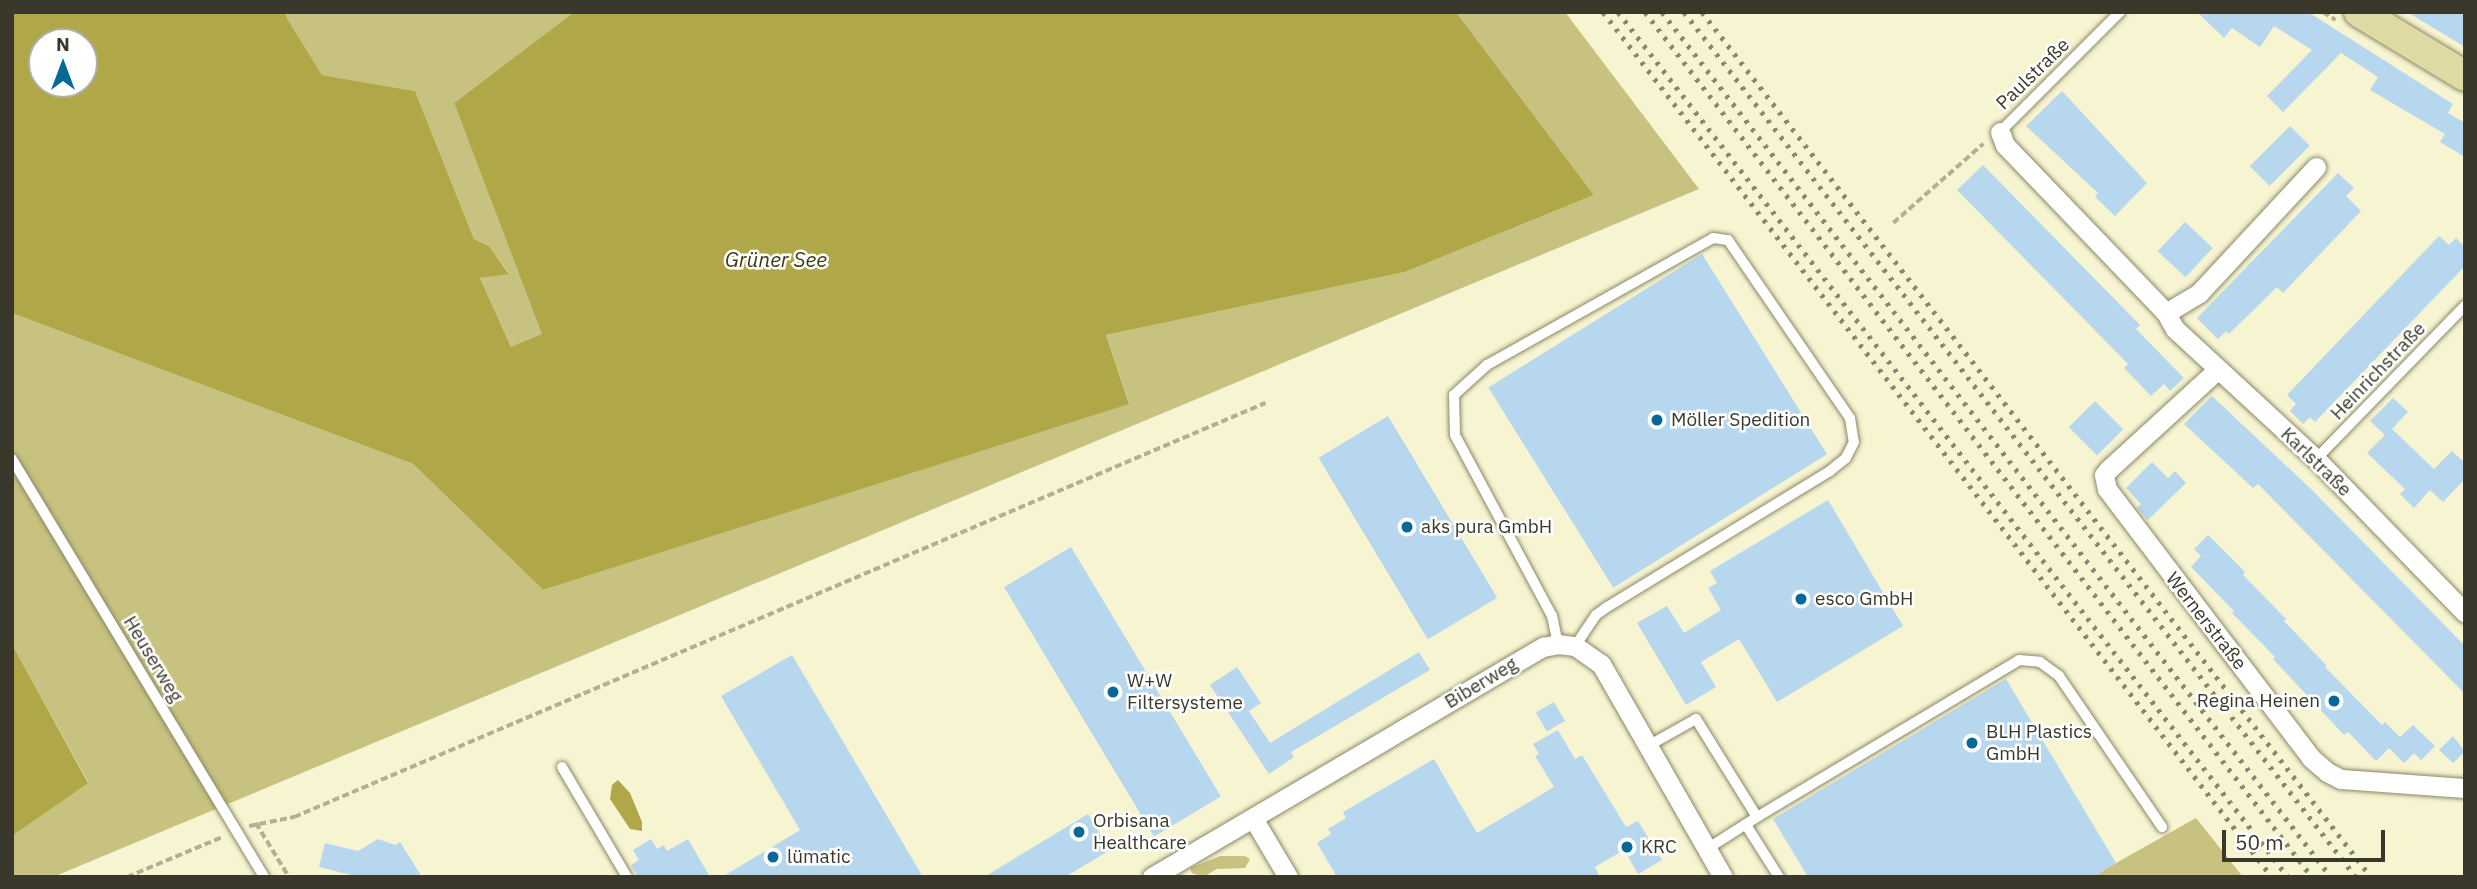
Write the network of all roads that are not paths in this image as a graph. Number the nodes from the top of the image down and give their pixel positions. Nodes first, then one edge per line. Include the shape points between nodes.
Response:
1 (2120, 12) edge
2 (2359, 12) edge
3 (2465, 76) edge
4 (2000, 132) joint
5 (2316, 167) dead end
6 (2465, 306) edge
7 (2166, 313) junction
8 (2217, 370) junction
9 (12, 459) edge
10 (2316, 459) junction
11 (2465, 613) edge
12 (1566, 645) junction
13 (1648, 746) junction
14 (562, 766) dead end
15 (2465, 788) edge
16 (1757, 817) junction
17 (1253, 818) junction
18 (1746, 825) junction
19 (2162, 827) dead end
20 (1707, 849) junction
21 (264, 877) edge
22 (627, 877) edge
23 (1152, 877) edge
24 (1288, 877) edge
25 (1723, 877) edge
26 (1779, 877) edge

1 - 4 lane, Paulstraße
2 - 3 main road
4 - 7 street, Karlstraße via 2005,145
5 - 7 street via 2199,293
6 - 10 lane, Heinrichstraße
7 - 8 street, Karlstraße via 2175,329
8 - 10 street, Karlstraße
8 - 15 street, Wernerstraße via 2108,470 2104,475 2107,489 2311,758 2327,772 2341,779
9 - 21 lane, Heuserweg
10 - 11 street, Karlstraße
12 - 12 lane via 1596,615 1633,589 1830,471 1846,458 1854,442 1850,418 1728,240 1713,238 1499,358 1454,395 1455,435
12 - 13 street via 1589,653 1601,664
12 - 17 street, Biberweg via 1543,647
13 - 16 lane via 1696,719
13 - 20 street
14 - 22 lane
16 - 18 lane
16 - 19 lane via 2019,660 2040,662 2059,676
17 - 23 street, Biberweg
17 - 24 street
18 - 20 lane
18 - 26 lane
20 - 25 street

